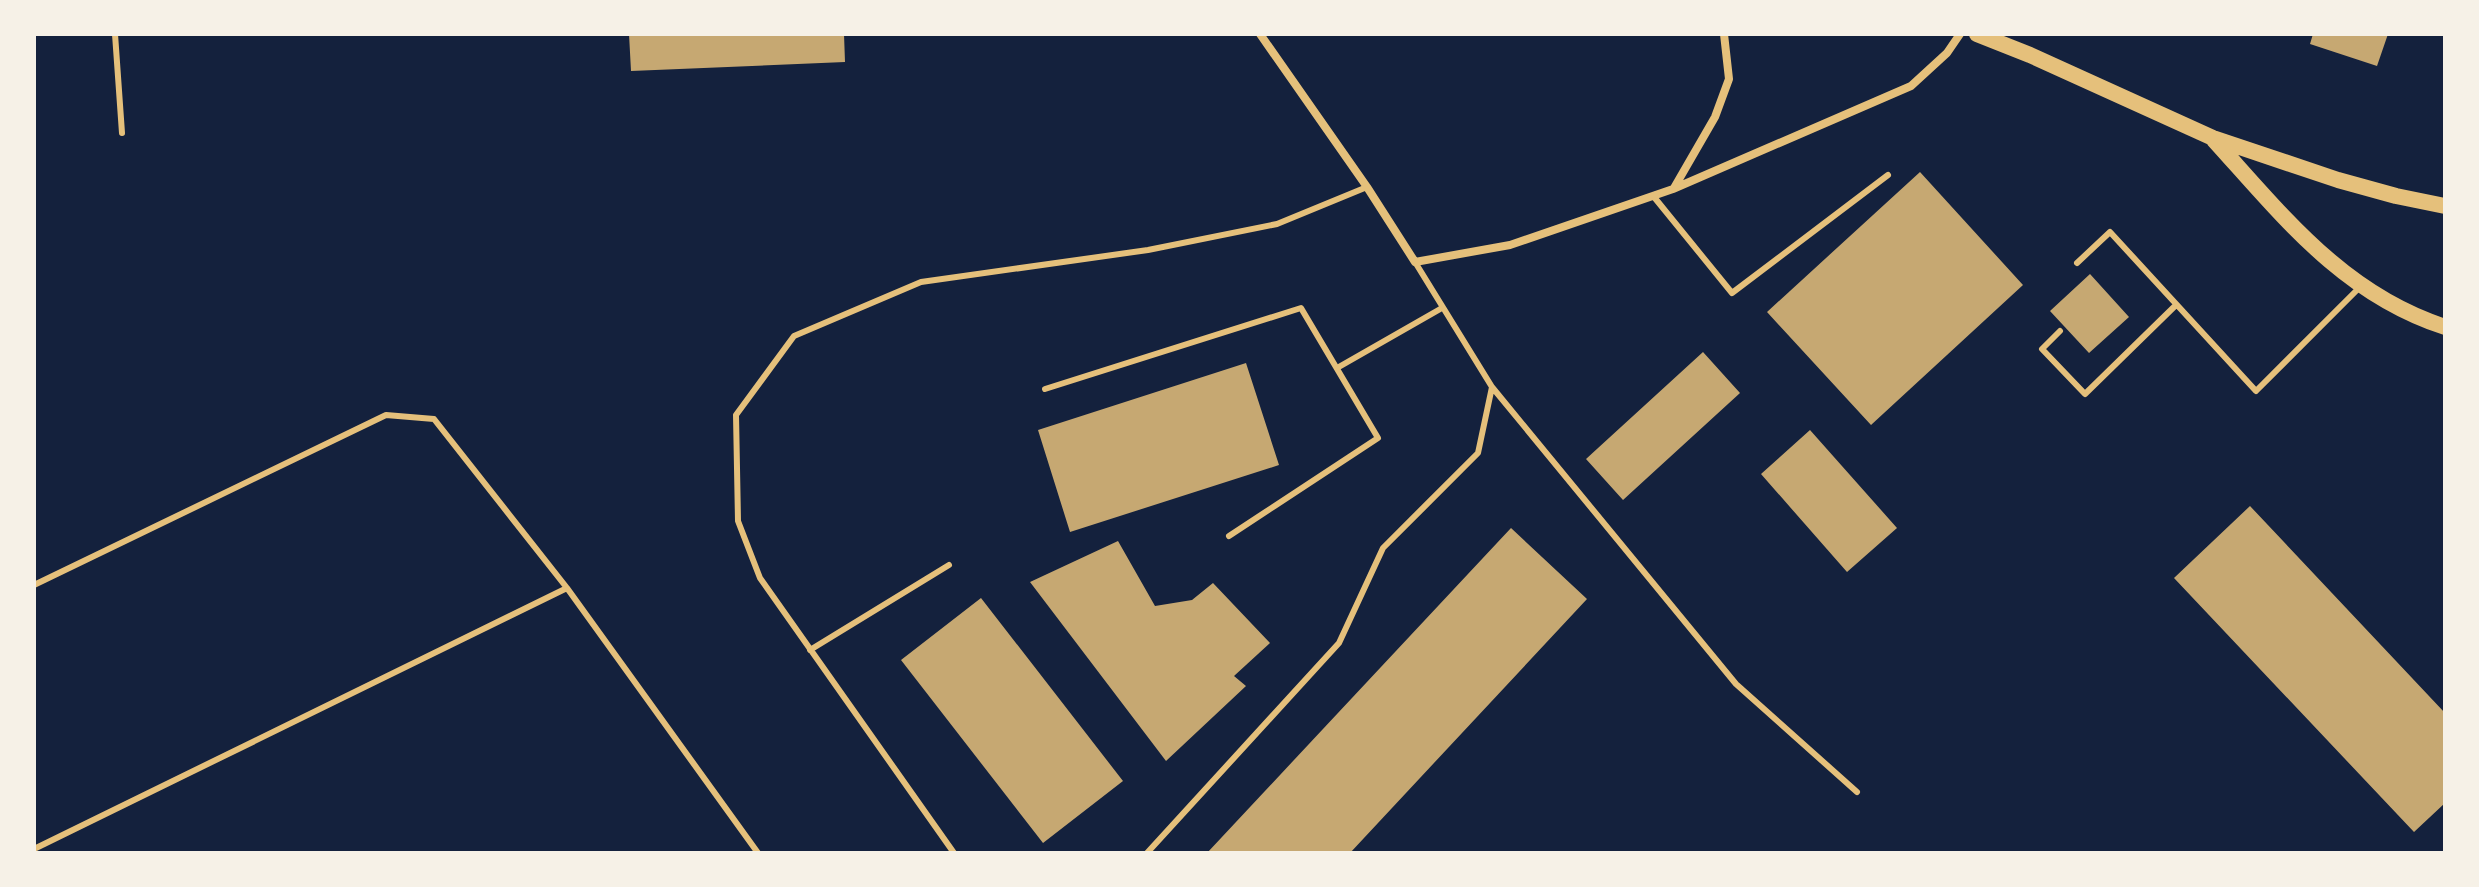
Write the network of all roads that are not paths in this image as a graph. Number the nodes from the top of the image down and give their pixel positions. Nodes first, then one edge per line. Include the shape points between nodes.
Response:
1 (115, 34) edge
2 (1260, 34) edge
3 (1724, 34) edge
4 (1960, 34) edge
5 (1977, 34) edge
6 (122, 133) dead end
7 (2213, 138) junction
8 (1888, 175) dead end
9 (1367, 187) junction
10 (1673, 189) junction
11 (1654, 197) junction
12 (2445, 206) edge
13 (1415, 262) junction
14 (2077, 263) dead end
15 (2360, 287) junction
16 (2176, 305) junction
17 (1442, 308) junction
18 (2445, 327) edge
19 (2060, 331) dead end
20 (1337, 368) junction
21 (1492, 387) junction
22 (1045, 389) dead end
23 (1229, 536) dead end
24 (949, 565) dead end
25 (34, 585) edge
26 (567, 588) junction
27 (810, 650) junction
28 (1857, 792) dead end
29 (34, 849) edge
30 (758, 853) edge
31 (954, 853) edge
32 (1147, 853) edge

1 - 6 lane
2 - 9 street
3 - 10 street via 1729,79 1715,117
4 - 10 street via 1911,86
5 - 7 main road
7 - 12 main road via 2353,184
7 - 15 main road via 2308,244
8 - 11 lane via 1732,293
9 - 13 street
9 - 27 lane via 1277,224 1148,250 921,282 794,336 736,415 738,521 760,578
10 - 11 street
11 - 13 street via 1510,245
13 - 17 lane
14 - 16 lane via 2110,232
15 - 16 lane via 2256,391
15 - 18 main road
16 - 19 lane via 2085,394 2042,349
17 - 20 lane
17 - 21 lane
20 - 22 lane via 1301,308
20 - 23 lane via 1378,438
21 - 28 lane via 1736,684
21 - 32 lane via 1478,453 1383,548 1339,643
24 - 27 lane
25 - 26 lane via 386,415 434,419
26 - 29 lane
26 - 30 lane
27 - 31 lane

